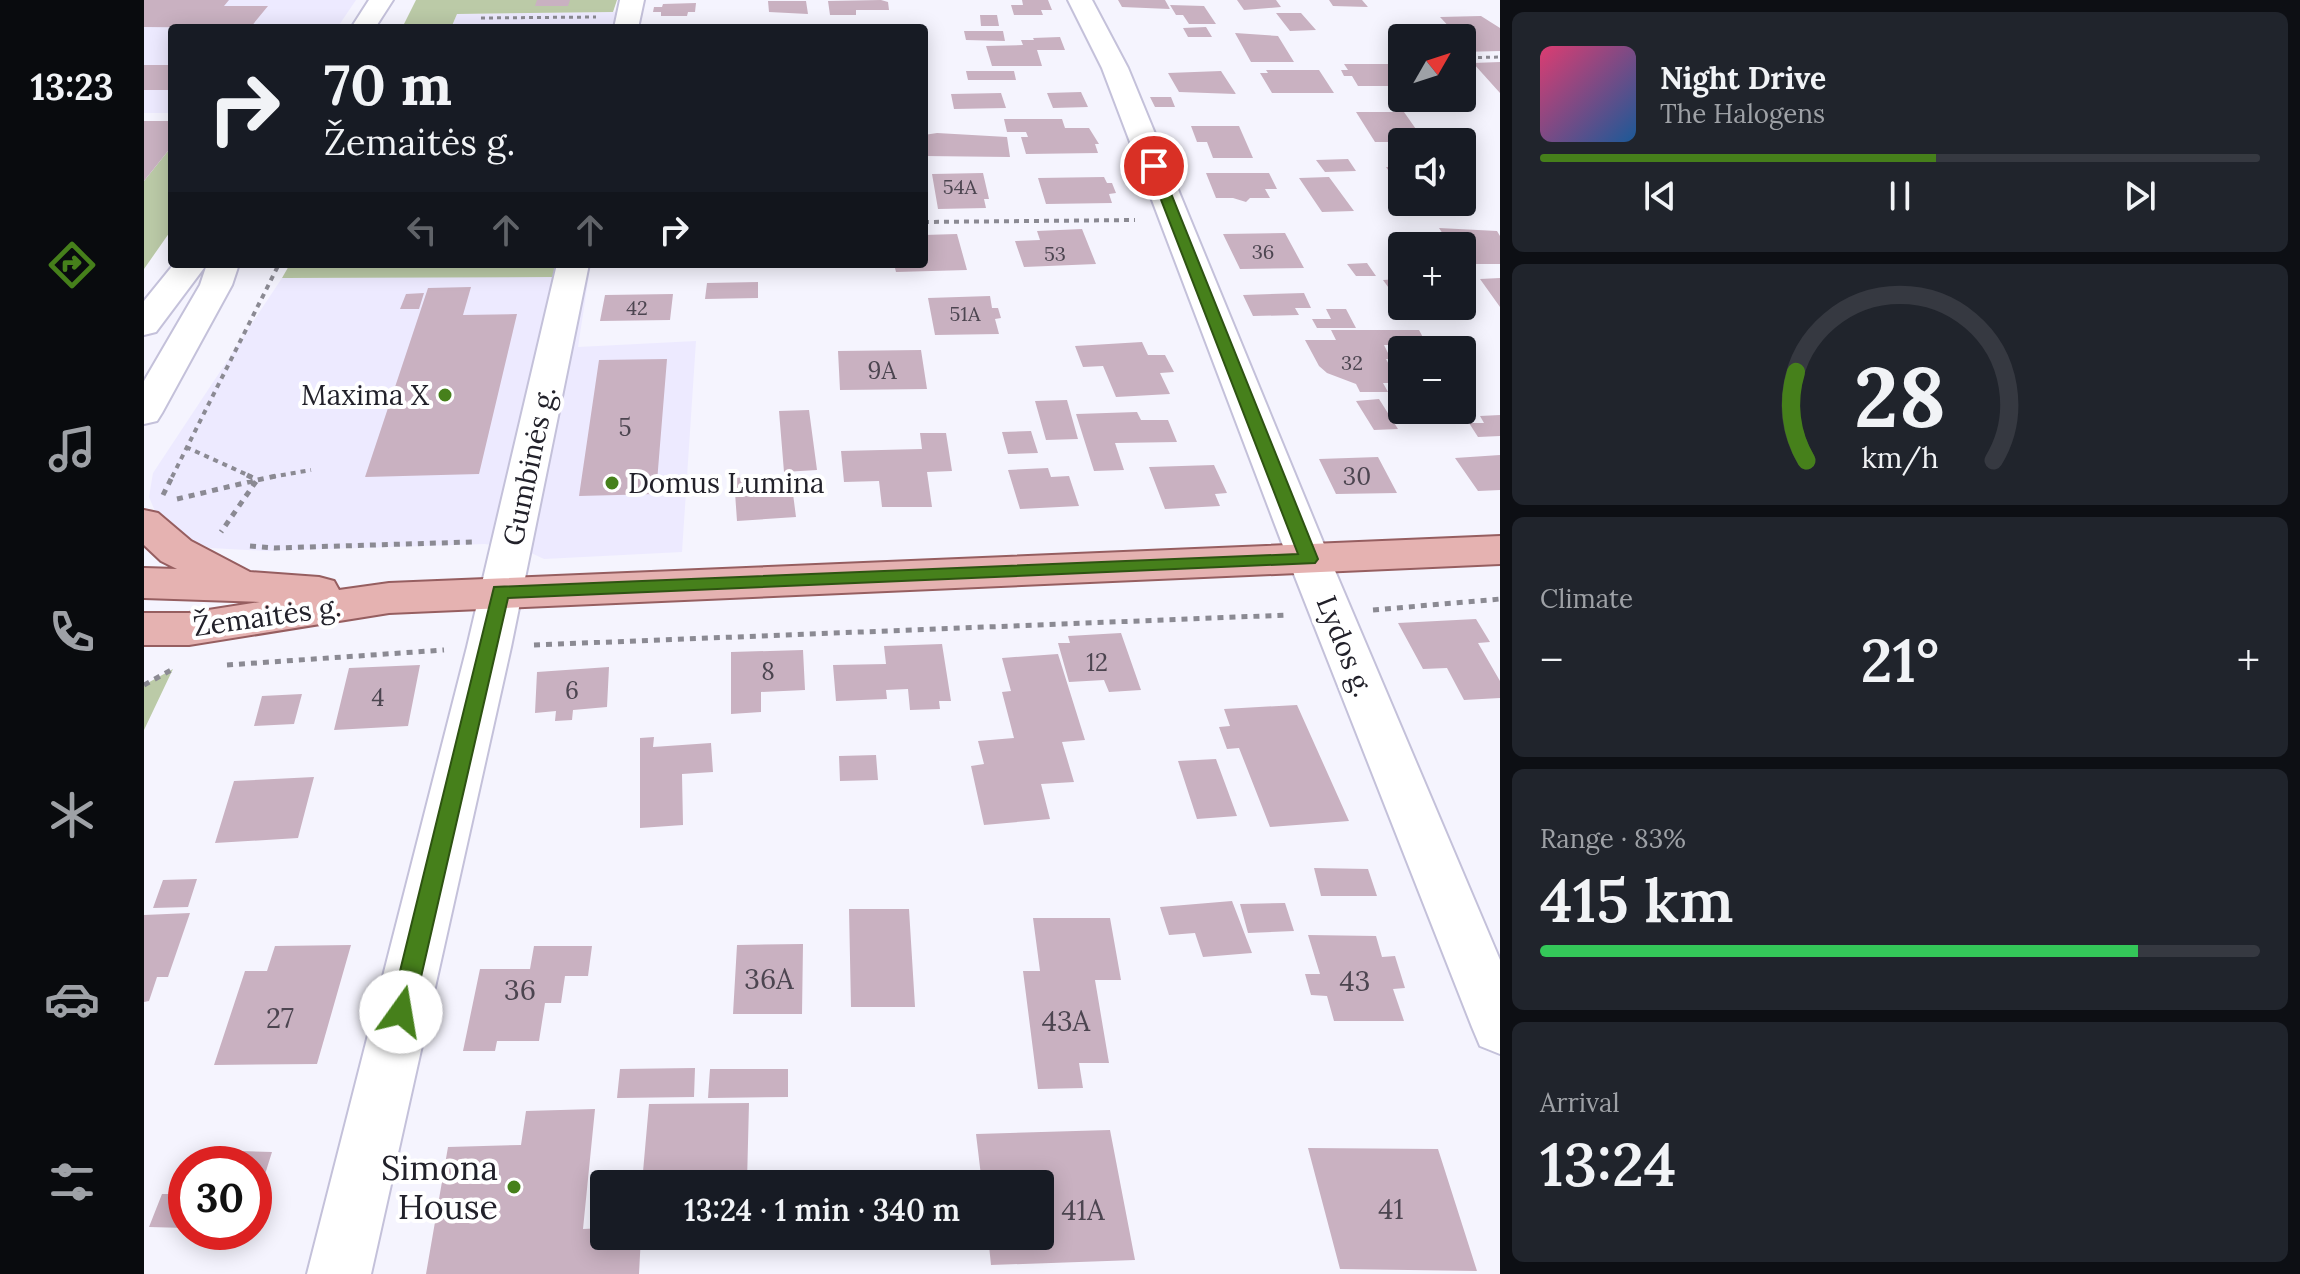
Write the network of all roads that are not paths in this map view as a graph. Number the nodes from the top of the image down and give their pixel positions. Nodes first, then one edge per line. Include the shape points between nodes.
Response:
1 (381, 0) edge
2 (1080, 0) edge
3 (366, 24) edge
4 (222, 268) edge
5 (572, 268) edge
6 (182, 274) edge
7 (144, 306) edge
8 (144, 325) edge
9 (144, 413) edge
10 (144, 523) edge
11 (1500, 550) edge
12 (1309, 559) junction
13 (244, 565) junction
14 (144, 583) edge
15 (500, 592) junction
16 (389, 598) junction
17 (144, 629) edge
18 (144, 644) edge
19 (188, 648) junction
20 (1500, 1027) edge
21 (339, 1274) edge

1 - 3 street
2 - 12 street, Lydos g. via 1115,68
4 - 9 street
5 - 15 street, Gumbinės g.
6 - 7 street
6 - 8 street
10 - 13 main road via 176,551
11 - 12 main road, Žemaitės g.
12 - 15 main road, Žemaitės g.
12 - 20 street, Lydos g.
13 - 14 main road, Žemaitės g.
13 - 16 main road, Žemaitės g.
15 - 16 main road, Žemaitės g.
15 - 21 street, Gumbinės g.
16 - 19 main road, Žemaitės g.
17 - 19 main road, Žemaitės g.
18 - 19 main road

